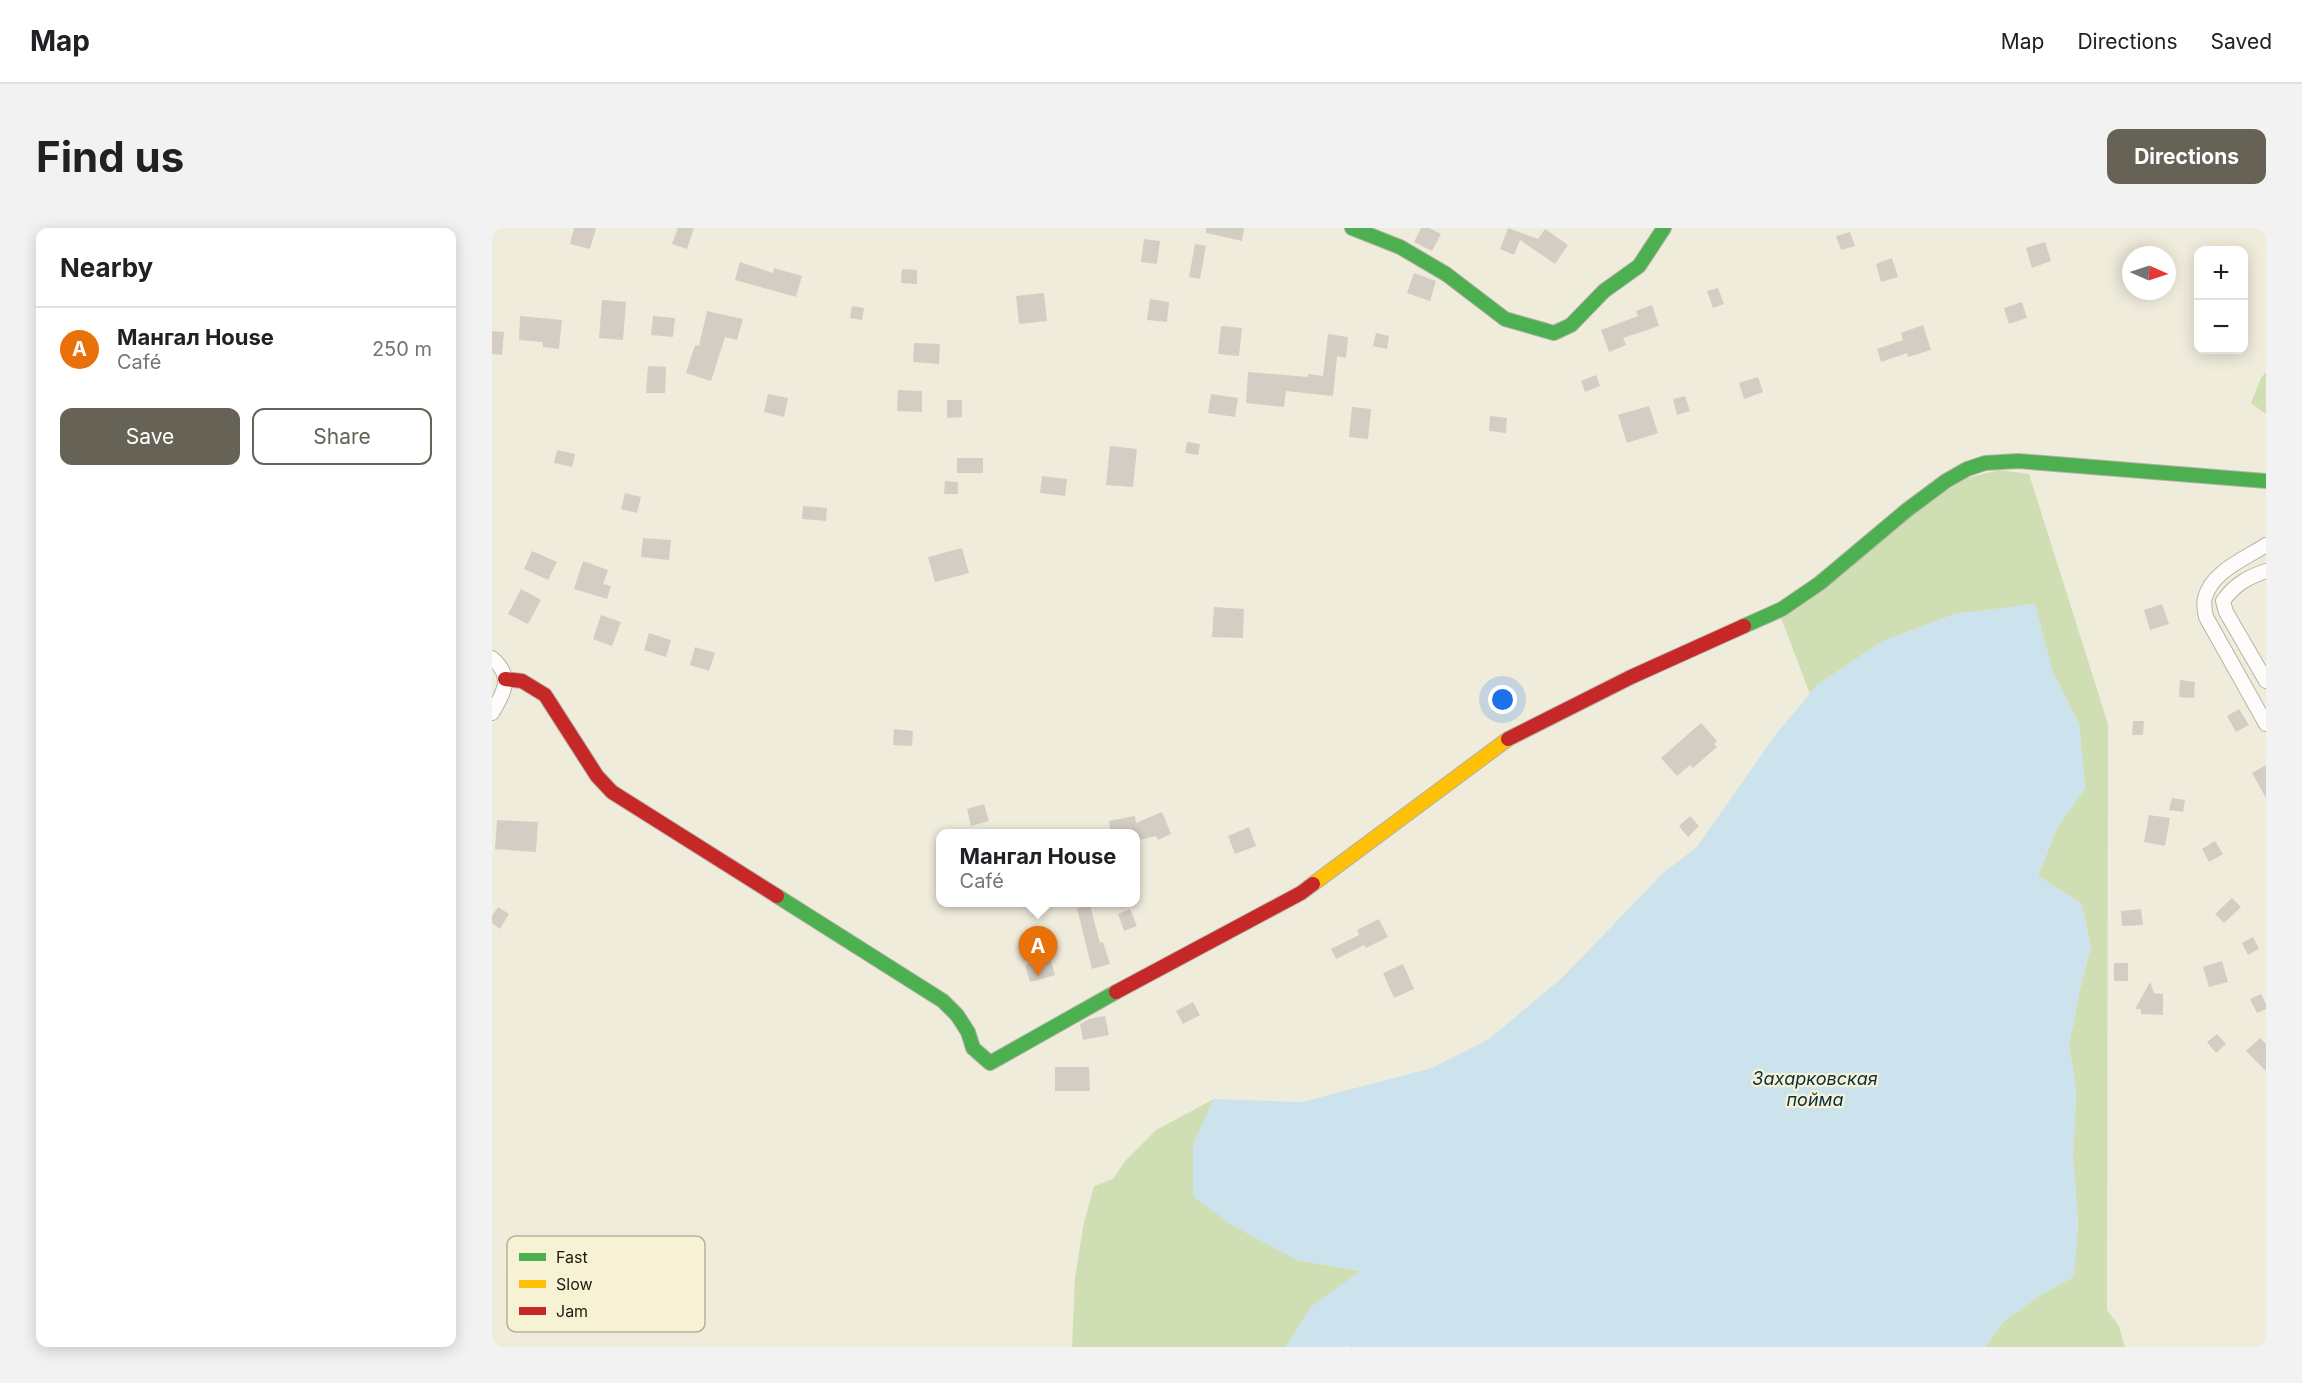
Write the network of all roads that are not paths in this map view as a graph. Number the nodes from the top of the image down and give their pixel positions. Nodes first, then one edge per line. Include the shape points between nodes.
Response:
1 (1352, 228) edge
2 (1664, 228) edge
3 (2266, 481) edge
4 (2266, 545) edge
5 (2266, 571) edge
6 (492, 658) edge
7 (505, 679) junction
8 (2266, 681) edge
9 (492, 713) edge
10 (2266, 724) edge

1 - 2 street via 1400,247 1446,274 1505,319 1554,333 1571,325 1604,291 1639,266
3 - 7 street via 2018,460 1967,469 1907,510 1820,583 1782,609 1631,677 1508,739 1301,893 990,1063 973,1048 968,1032 943,1001 612,792 597,776 544,695 522,681
4 - 10 street via 2225,571 2204,598 2206,617
5 - 8 street via 2251,576 2223,601
6 - 7 street via 500,665
7 - 9 street via 504,693

